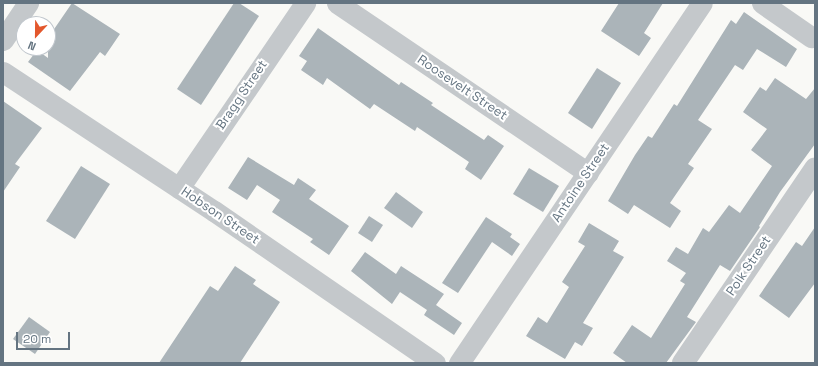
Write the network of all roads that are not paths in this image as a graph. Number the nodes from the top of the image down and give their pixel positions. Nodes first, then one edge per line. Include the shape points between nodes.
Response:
1 (28, 3) edge
2 (305, 3) edge
3 (337, 3) edge
4 (702, 3) edge
5 (762, 3) edge
6 (811, 38) dead end
7 (3, 40) edge
8 (3, 72) edge
9 (815, 169) edge
10 (588, 173) junction
11 (179, 188) junction
12 (435, 363) edge
13 (459, 363) edge
14 (682, 363) edge

1 - 7 street
2 - 11 street, Bragg Street
3 - 10 street, Roosevelt Street
4 - 10 street, Antoine Street
5 - 6 street
8 - 11 street, Hobson Street
9 - 14 street, Polk Street
10 - 13 street, Antoine Street
11 - 12 street, Hobson Street

